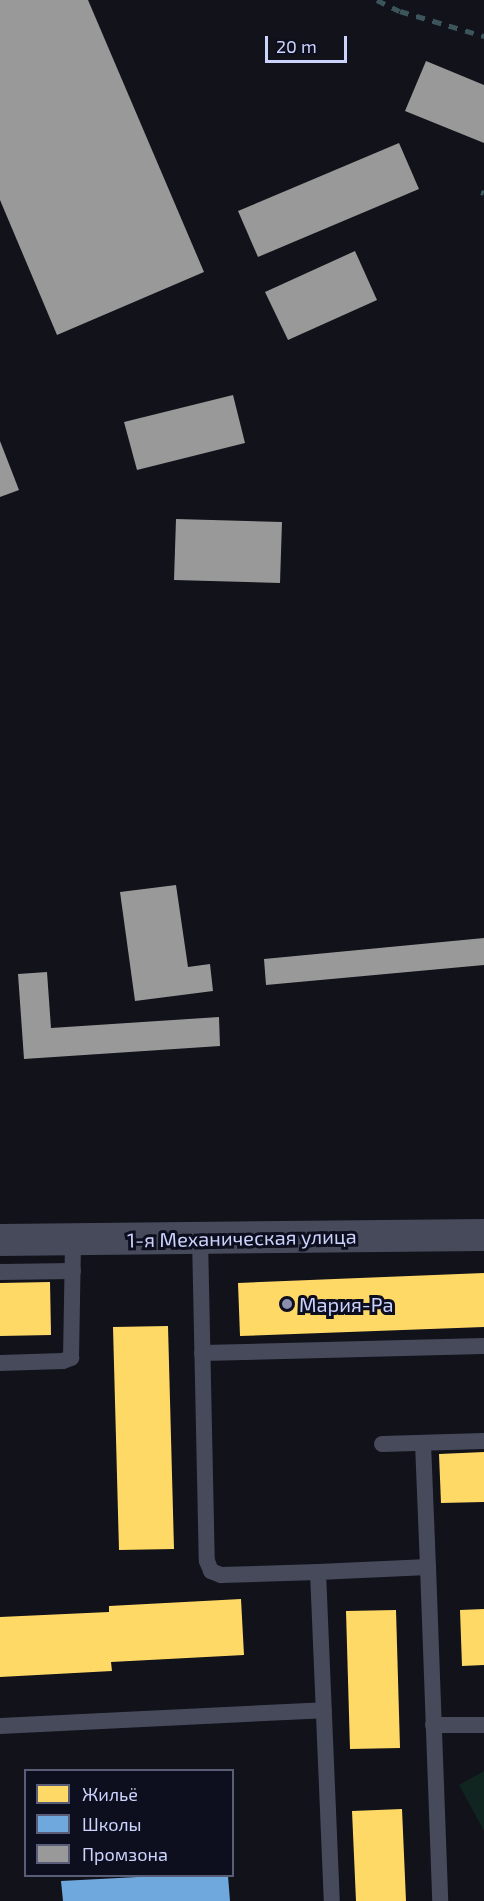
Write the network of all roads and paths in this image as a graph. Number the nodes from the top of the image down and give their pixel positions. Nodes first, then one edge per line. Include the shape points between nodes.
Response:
1 (484, 1236) edge
2 (200, 1238) junction
3 (73, 1239) junction
4 (0, 1240) edge
5 (73, 1271) junction
6 (0, 1272) edge
7 (484, 1346) edge
8 (202, 1353) junction
9 (0, 1363) edge
10 (484, 1441) edge
11 (423, 1443) junction
12 (381, 1444) dead end
13 (428, 1567) junction
14 (318, 1572) junction
15 (324, 1710) junction
16 (433, 1725) junction
17 (484, 1725) edge
18 (0, 1726) edge
19 (332, 1901) edge
20 (440, 1901) edge

1 - 2 street, 1-я Механическая улица
2 - 3 street, 1-я Механическая улица
2 - 8 lane
3 - 4 street, 1-я Механическая улица
3 - 5 lane
5 - 6 lane
5 - 9 lane via 71,1358
7 - 8 lane
8 - 14 lane via 207,1560 211,1571 221,1575
10 - 11 lane
11 - 12 lane
11 - 13 lane
13 - 14 lane
13 - 16 lane
14 - 15 lane
15 - 18 lane
15 - 19 lane
16 - 17 lane
16 - 20 lane

